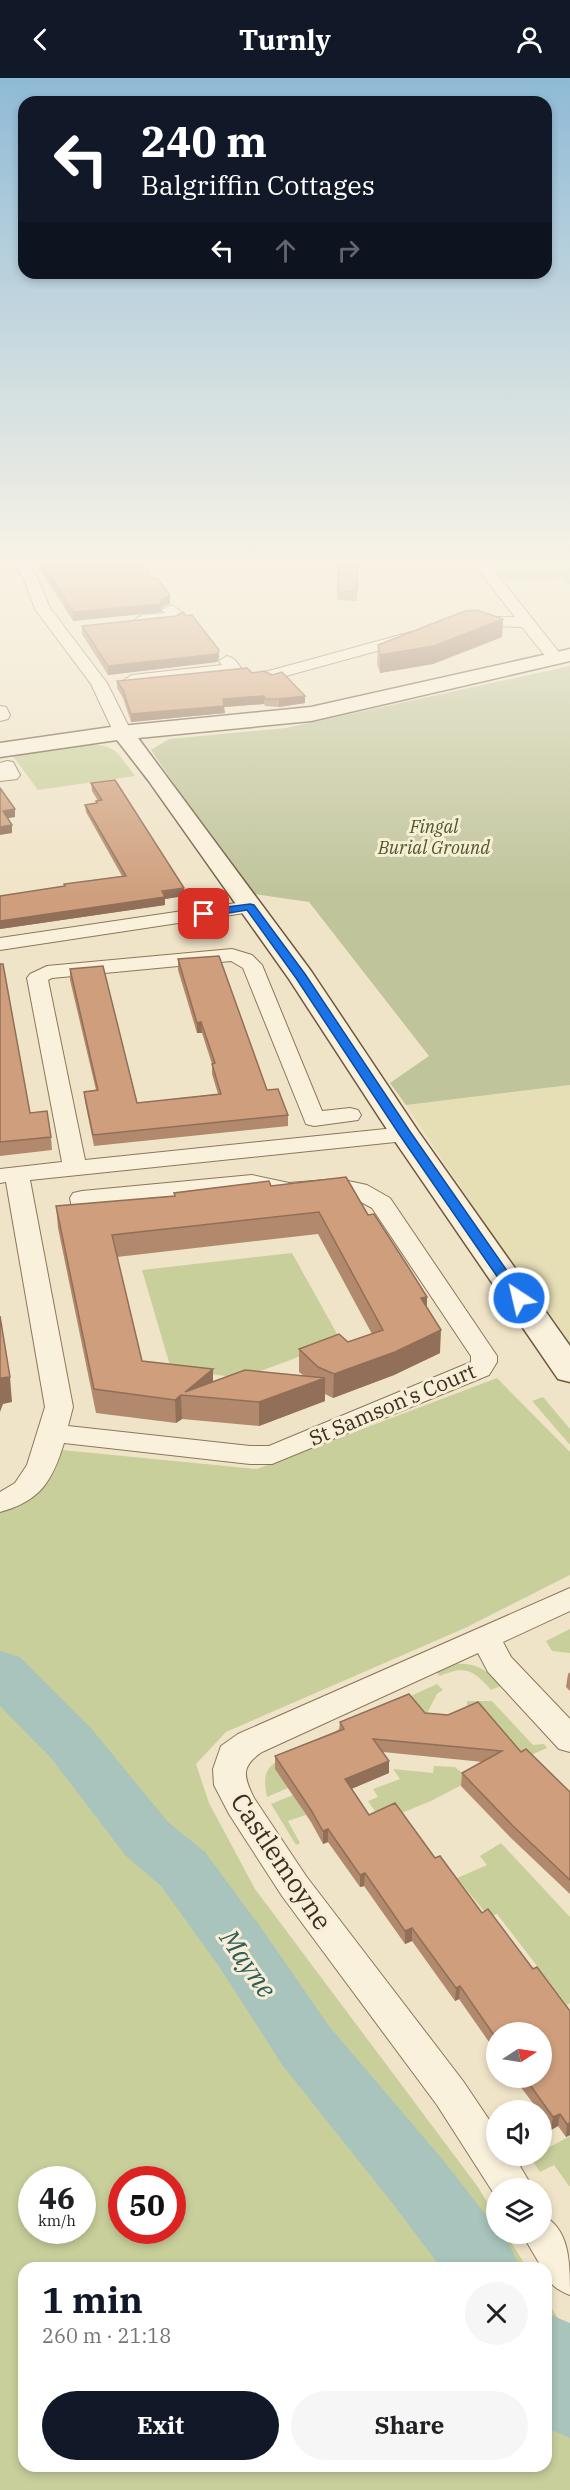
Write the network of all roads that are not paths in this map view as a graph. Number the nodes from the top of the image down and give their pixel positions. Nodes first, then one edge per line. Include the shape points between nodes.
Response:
1 (90, 671) edge
2 (210, 671) edge
3 (288, 671) edge
4 (503, 671) edge
5 (272, 675) edge
6 (99, 683) junction
7 (0, 711) edge
8 (0, 716) edge
9 (123, 733) junction
10 (2, 764) edge
11 (250, 907) junction
12 (0, 944) edge
13 (350, 1115) dead end
14 (405, 1134) junction
15 (75, 1169) junction
16 (8, 1176) edge
17 (85, 1213) edge
18 (570, 1371) edge
19 (52, 1433) junction
20 (0, 1502) edge
21 (570, 1599) edge
22 (486, 1639) junction
23 (570, 1740) edge
24 (506, 2178) edge
25 (549, 2244) edge
26 (570, 2276) edge

1 - 6 street
2 - 6 street
3 - 5 street
4 - 9 main road via 311,714
6 - 9 street
7 - 8 street
9 - 10 main road
9 - 11 main road
11 - 12 street
11 - 14 main road
13 - 15 street via 314,1119 252,965 245,959 232,956 47,972 37,978
14 - 15 street
14 - 18 main road
15 - 16 street
16 - 19 street via 58,1407
17 - 19 street, St Samson's Court via 82,1198 243,1182 289,1190 325,1185 358,1190 381,1203 484,1356 484,1362 480,1369 272,1455
19 - 20 street via 33,1482 8,1501
21 - 22 street, Castlemoyne
22 - 23 street via 499,1664
22 - 24 street, Castlemoyne via 250,1743 233,1755 229,1770 231,1785 241,1804 294,1886 450,2093
25 - 26 street

